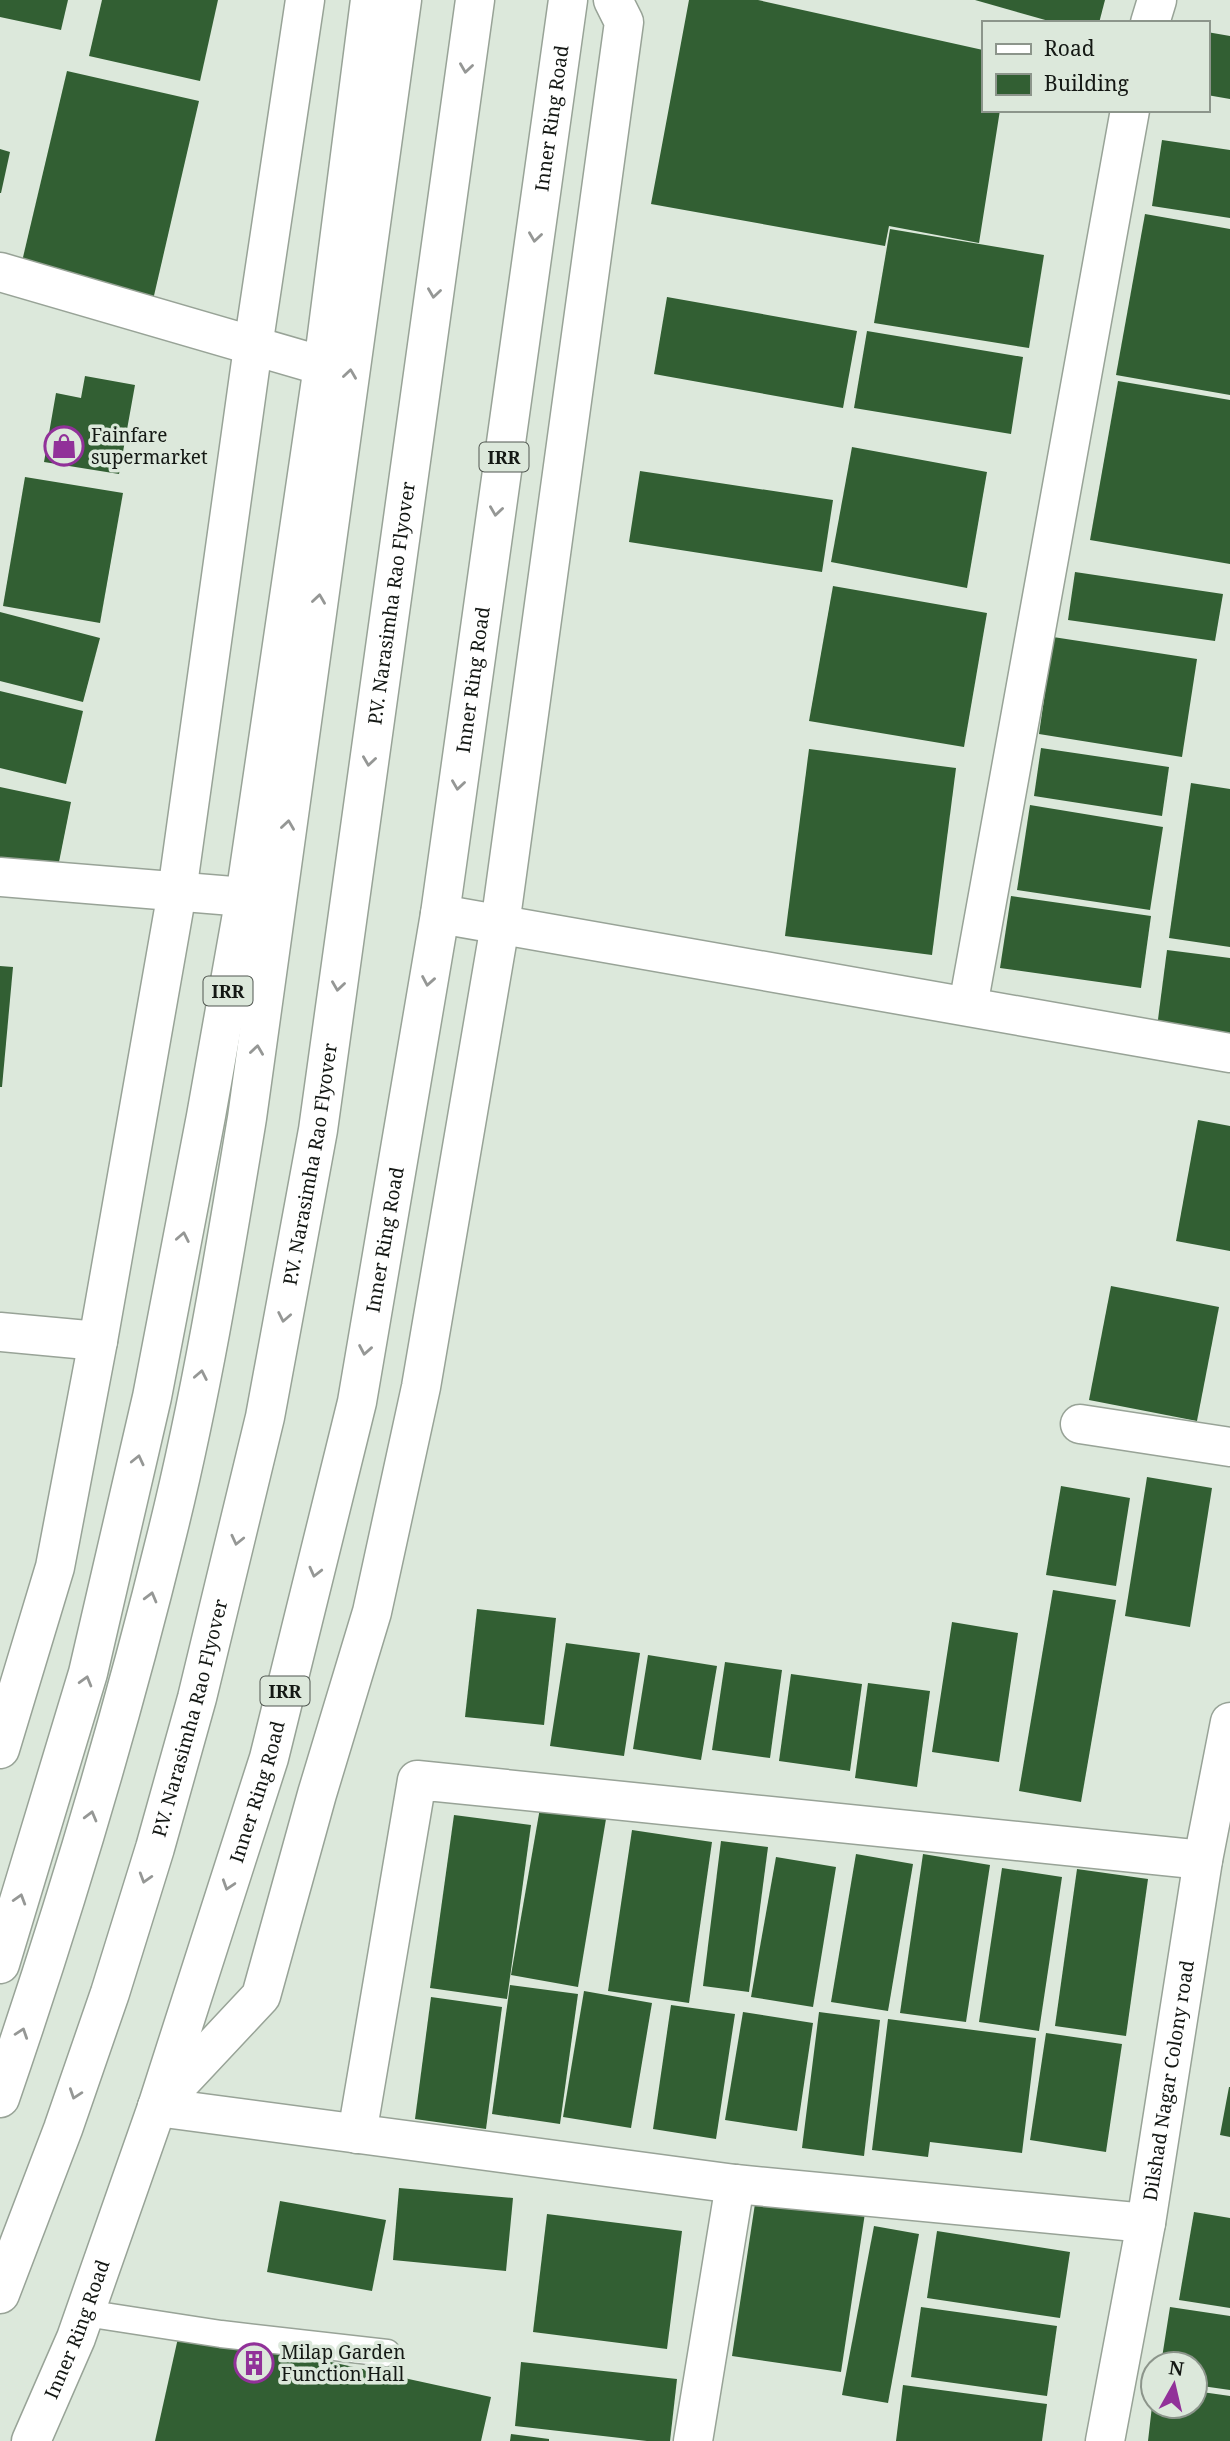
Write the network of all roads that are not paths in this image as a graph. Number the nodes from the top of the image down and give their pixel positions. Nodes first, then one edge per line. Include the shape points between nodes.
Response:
1 (306, 0) edge
2 (370, 0) edge
3 (402, 0) edge
4 (475, 0) edge
5 (568, 0) edge
6 (613, 0) edge
7 (1157, 0) edge
8 (1151, 21) edge
9 (1130, 112) edge
10 (0, 272) edge
11 (253, 347) junction
12 (323, 366) junction
13 (0, 877) edge
14 (177, 892) junction
15 (245, 897) junction
16 (440, 914) junction
17 (500, 925) junction
18 (968, 1006) junction
19 (1230, 1053) edge
20 (0, 1332) edge
21 (98, 1341) junction
22 (1080, 1424) dead end
23 (1230, 1447) edge
24 (1230, 1722) edge
25 (0, 1749) edge
26 (1203, 1860) junction
27 (0, 1964) edge
28 (0, 2098) edge
29 (157, 2107) junction
30 (357, 2134) junction
31 (735, 2184) junction
32 (1146, 2223) junction
33 (0, 2294) edge
34 (85, 2313) junction
35 (387, 2353) dead end
36 (31, 2441) edge
37 (693, 2441) edge
38 (1105, 2441) edge

1 - 11 main road
2 - 12 main road, IRR
28 -> 3 main road via 88,1828 129,1681 167,1532 221,1275 247,1118
4 -> 33 main road, P.V. Narasimha Rao Flyover via 318,1130 265,1417 197,1698 155,1847 63,2129
5 -> 16 main road, Inner Ring Road / IRR
6 - 17 main road via 624,22
7 - 8 main road
9 - 18 main road
10 - 11 main road
11 - 12 main road
11 - 14 main road
12 - 15 main road, IRR
13 - 14 main road
14 - 15 main road
14 - 21 main road
27 -> 15 main road, IRR via 88,1673 152,1397
16 - 17 main road
16 -> 29 main road, Inner Ring Road / IRR via 357,1402 269,1758
17 - 18 main road
17 - 29 main road via 421,1387 375,1599 261,1996
18 - 19 main road
20 - 21 main road
21 - 25 main road via 55,1567
22 - 23 main road
24 - 26 main road, Dilshad Nagar Colony road
26 - 30 main road via 417,1780
26 - 32 main road, Dilshad Nagar Colony road
29 - 30 main road
29 - 34 main road, Inner Ring Road / IRR
30 - 31 main road
31 - 32 main road
31 - 37 main road
32 - 38 main road, Dilshad Nagar Colony road
34 - 35 lane
34 - 36 main road, Inner Ring Road / IRR

